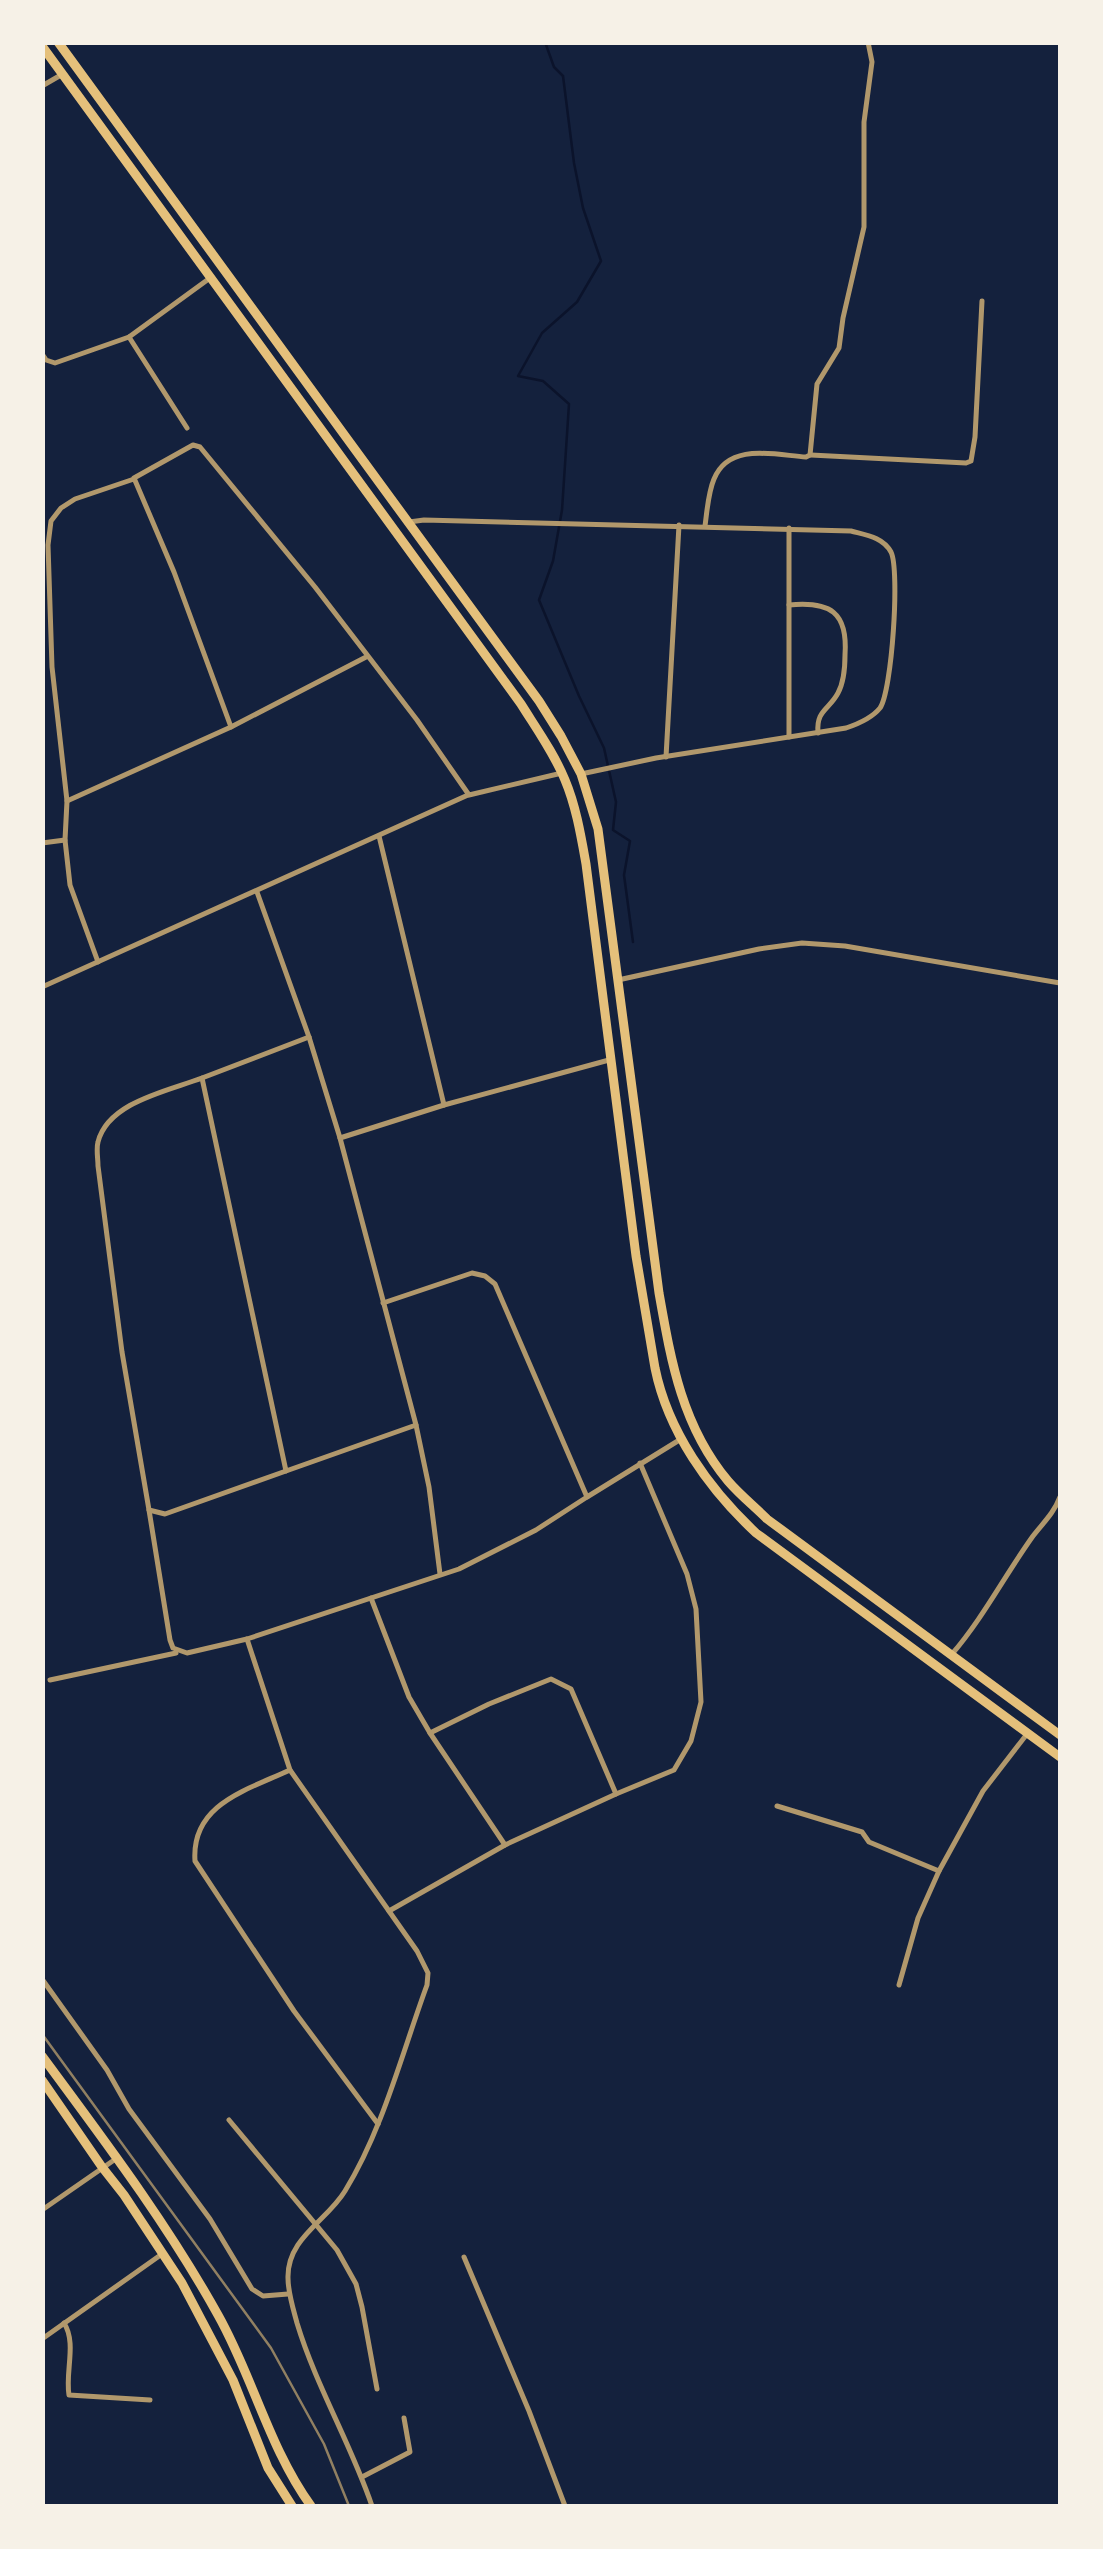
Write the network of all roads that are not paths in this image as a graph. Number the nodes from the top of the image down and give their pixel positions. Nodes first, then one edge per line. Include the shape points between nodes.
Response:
1 (58, 42) edge
2 (868, 42) edge
3 (42, 46) edge
4 (63, 74) junction
5 (42, 86) edge
6 (210, 278) junction
7 (241, 294) junction
8 (982, 301) dead end
9 (229, 302) junction
10 (129, 337) junction
11 (42, 354) edge
12 (187, 428) dead end
13 (810, 455) junction
14 (134, 478) junction
15 (408, 522) junction
16 (679, 526) junction
17 (704, 526) junction
18 (788, 528) junction
19 (789, 606) junction
20 (368, 656) junction
21 (231, 726) junction
22 (818, 733) junction
23 (789, 737) junction
24 (666, 757) junction
25 (562, 774) junction
26 (581, 774) junction
27 (469, 795) junction
28 (67, 801) junction
29 (379, 836) junction
30 (65, 840) junction
31 (42, 843) edge
32 (257, 892) junction
33 (98, 962) junction
34 (618, 980) junction
35 (1060, 983) edge
36 (42, 987) edge
37 (309, 1037) junction
38 (612, 1059) junction
39 (202, 1078) junction
40 (444, 1105) junction
41 (340, 1138) junction
42 (384, 1303) junction
43 (416, 1425) junction
44 (681, 1438) junction
45 (640, 1463) junction
46 (286, 1471) junction
47 (588, 1497) junction
48 (1060, 1497) edge
49 (149, 1510) junction
50 (440, 1574) junction
51 (370, 1597) junction
52 (246, 1639) junction
53 (179, 1652) junction
54 (951, 1655) junction
55 (50, 1680) dead end
56 (430, 1732) junction
57 (1027, 1734) junction
58 (1060, 1735) edge
59 (1060, 1757) edge
60 (290, 1770) junction
61 (616, 1794) junction
62 (776, 1806) dead end
63 (505, 1845) junction
64 (939, 1871) junction
65 (388, 1911) junction
66 (42, 1979) edge
67 (899, 1986) dead end
68 (42, 2056) edge
69 (42, 2080) edge
70 (229, 2120) dead end
71 (378, 2124) junction
72 (117, 2158) junction
73 (102, 2168) junction
74 (42, 2210) edge
75 (316, 2224) junction
76 (163, 2253) junction
77 (464, 2256) dead end
78 (289, 2294) junction
79 (64, 2323) junction
80 (42, 2339) edge
81 (377, 2388) dead end
82 (150, 2400) dead end
83 (404, 2418) dead end
84 (362, 2476) junction
85 (292, 2506) edge
86 (311, 2506) edge
87 (372, 2506) edge
88 (565, 2506) edge

1 - 7 main road
2 - 13 street via 864,227 839,348 818,384
3 - 4 main road
4 - 5 street
4 - 6 main road
6 - 9 main road
6 - 10 street
7 - 9 main road
7 - 15 main road
8 - 13 street via 971,461
9 - 25 main road via 521,704
10 - 11 street via 54,363
10 - 12 street
13 - 17 street via 751,453 725,463 714,478
14 - 20 street via 200,447
14 - 21 street
14 - 28 street via 75,500 51,521 52,667
15 - 16 street
15 - 26 main road via 539,700
16 - 17 street
16 - 24 street
17 - 18 street
18 - 19 street
18 - 22 street via 877,537 891,552 896,572 886,695 858,724
19 - 22 street via 827,607 846,635 841,687 820,715
19 - 23 street
20 - 21 street
20 - 27 street
21 - 28 street
22 - 23 street
23 - 24 street
24 - 26 street
25 - 27 street
25 - 38 main road via 581,833
26 - 34 main road via 598,828
27 - 29 street
28 - 30 street
29 - 32 street
29 - 40 street
30 - 31 street
30 - 33 street via 70,884
32 - 33 street
32 - 37 street
33 - 36 street
34 - 35 street via 802,944
34 - 54 main road via 658,1293 680,1397 696,1431 727,1479 767,1518
37 - 39 street
37 - 41 street
38 - 40 street
38 - 44 main road via 655,1368
39 - 46 street
39 - 49 street via 122,1109 98,1143
40 - 41 street
41 - 42 street
42 - 43 street
42 - 47 street via 472,1273 495,1284
43 - 46 street
43 - 50 street
44 - 45 street
44 - 57 main road via 716,1491 756,1532
45 - 47 street
45 - 61 street via 696,1609 701,1702 691,1741 674,1770
46 - 49 street via 166,1514
47 - 50 street via 479,1560
48 - 54 street
49 - 53 street via 170,1640
50 - 51 street
51 - 52 street
51 - 56 street
52 - 53 street
52 - 60 street
53 - 55 street
54 - 58 main road
56 - 61 street via 558,1681 571,1689
56 - 63 street
57 - 59 main road
57 - 64 street via 982,1791
60 - 65 street
60 - 71 street via 212,1810 194,1843 195,1861
61 - 63 street
62 - 64 street via 862,1832 869,1842
63 - 65 street
64 - 67 street
65 - 71 street via 428,1973
66 - 78 street via 210,2218 252,2289 263,2296
68 - 72 main road
69 - 73 main road
70 - 75 street
71 - 75 street via 346,2191
72 - 73 street
72 - 86 main road via 220,2319 280,2454
73 - 74 street
73 - 76 main road
75 - 78 street via 289,2264
75 - 81 street via 356,2284
76 - 79 street
76 - 85 main road via 222,2357 268,2468
77 - 88 street
78 - 84 street via 304,2348
79 - 80 street
79 - 82 street via 70,2337 69,2394
83 - 84 street via 410,2452
84 - 87 street

